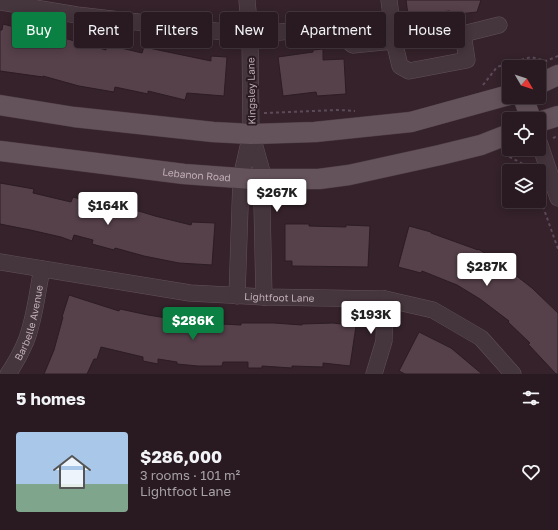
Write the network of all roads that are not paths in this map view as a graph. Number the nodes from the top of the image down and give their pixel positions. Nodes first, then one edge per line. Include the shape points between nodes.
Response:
1 (247, 0) edge
2 (389, 0) edge
3 (0, 2) edge
4 (248, 12) edge
5 (498, 25) dead end
6 (220, 32) edge
7 (278, 32) edge
8 (465, 33) edge
9 (394, 41) joint
10 (465, 47) edge
11 (250, 48) edge
12 (396, 48) edge
13 (558, 75) edge
14 (546, 81) edge
15 (502, 97) edge
16 (0, 105) edge
17 (558, 116) edge
18 (546, 120) edge
19 (251, 134) junction
20 (502, 137) edge
21 (0, 151) edge
22 (544, 156) edge
23 (241, 178) junction
24 (264, 180) junction
25 (558, 198) edge
26 (0, 262) edge
27 (42, 269) junction
28 (238, 296) junction
29 (264, 297) junction
30 (385, 299) junction
31 (8, 374) edge
32 (374, 374) edge
33 (513, 374) edge

1 - 4 street, Kingsley Lane
2 - 9 street
3 - 6 street via 77,15
5 - 8 street
7 - 9 street via 330,27 353,46
10 - 12 street via 467,60 409,71 400,66
11 - 19 street, Kingsley Lane
13 - 14 main road
15 - 19 main road via 411,122 315,132
16 - 19 main road via 74,117
17 - 18 main road
19 - 23 street, Kingsley Lane
19 - 24 street, Kingsley Lane
20 - 24 main road, Lebanon Road via 481,145 349,174 319,179
21 - 23 main road, Lebanon Road via 184,174
22 - 25 street
23 - 24 main road, Lebanon Road
23 - 28 street, Kingsley Lane
24 - 29 street, Kingsley Lane
26 - 27 street, Lightfoot Lane
27 - 28 street, Lightfoot Lane via 190,293
27 - 31 street, Barbelle Avenue via 26,342
28 - 29 street, Lightfoot Lane
29 - 30 street, Lightfoot Lane
30 - 32 street via 384,342
30 - 33 street, Lightfoot Lane via 433,310 481,338

